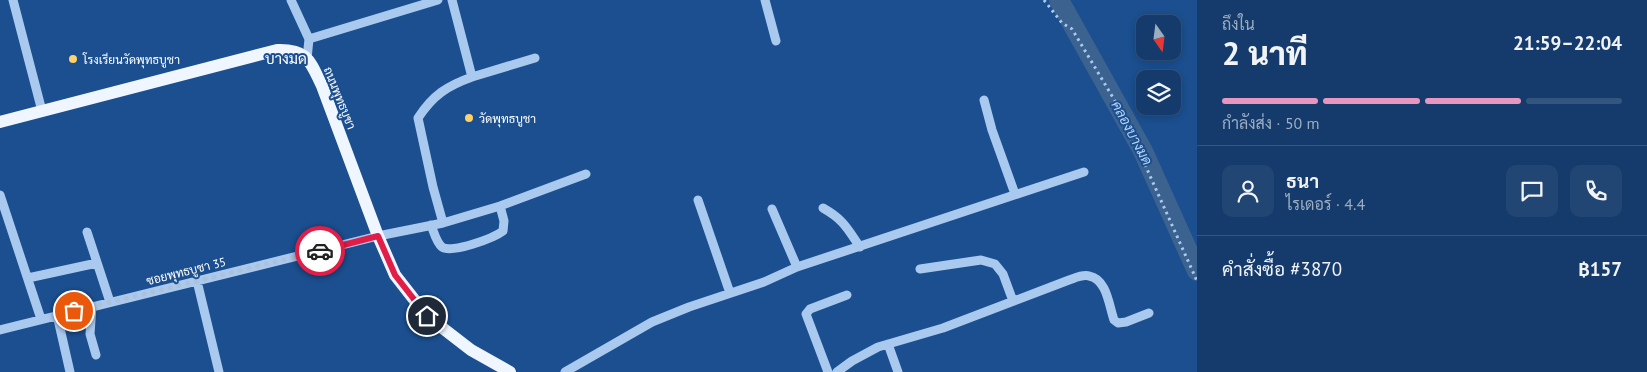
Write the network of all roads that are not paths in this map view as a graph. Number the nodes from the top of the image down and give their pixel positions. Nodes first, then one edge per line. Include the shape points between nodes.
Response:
1 (13, 0) edge
2 (291, 0) edge
3 (438, 0) edge
4 (452, 0) edge
5 (765, 0) edge
6 (309, 39) junction
7 (776, 41) dead end
8 (535, 58) dead end
9 (307, 59) junction
10 (472, 77) junction
11 (984, 100) dead end
12 (42, 111) junction
13 (0, 122) edge
14 (1084, 172) dead end
15 (586, 174) dead end
16 (1016, 194) junction
17 (0, 195) edge
18 (698, 200) dead end
19 (500, 206) junction
20 (823, 208) dead end
21 (772, 209) dead end
22 (4, 218) edge
23 (443, 223) junction
24 (431, 225) junction
25 (87, 232) dead end
26 (378, 236) junction
27 (860, 247) junction
28 (97, 263) junction
29 (797, 267) junction
30 (920, 269) dead end
31 (28, 278) junction
32 (197, 281) junction
33 (730, 293) junction
34 (847, 295) dead end
35 (1013, 301) junction
36 (110, 302) junction
37 (92, 306) junction
38 (1149, 313) dead end
39 (57, 315) junction
40 (41, 319) junction
41 (0, 330) edge
42 (888, 344) junction
43 (96, 355) dead end
44 (70, 372) edge
45 (220, 372) edge
46 (510, 372) edge
47 (565, 372) edge
48 (828, 372) edge
49 (837, 372) edge
50 (898, 372) edge

1 - 12 street
2 - 6 street
3 - 6 street
4 - 10 street
5 - 7 street
6 - 9 street
8 - 10 street
9 - 12 main road, ถนนพุทธบูชา via 301,53 277,50
9 - 26 main road, ถนนพุทธบูชา via 322,86
10 - 23 street via 442,91 418,118
11 - 16 street
12 - 13 main road, ถนนพุทธบูชา
14 - 16 street
15 - 19 street, ซอยพุทธบูชา 35
16 - 27 street
17 - 22 street
18 - 33 street
19 - 23 street, ซอยพุทธบูชา 35
19 - 24 street via 503,231 497,236 466,245 447,249 441,246
20 - 27 street via 845,224
21 - 29 street
22 - 31 street
23 - 24 street, ซอยพุทธบูชา 35
24 - 26 street, ซอยพุทธบูชา 35
25 - 28 street
26 - 32 street, ซอยพุทธบูชา 35
26 - 46 main road, ถนนพุทธบูชา via 395,275 427,316 471,350
27 - 29 street
28 - 31 street
28 - 36 street
29 - 33 street
30 - 35 street via 982,260 995,264 1003,274
31 - 40 street
32 - 36 street, ซอยพุทธบูชา 35
32 - 45 street
33 - 47 street via 652,322
34 - 48 street via 810,308 806,314
35 - 38 street via 1088,275 1102,284 1114,320 1118,323
35 - 42 street
36 - 37 street, ซอยพุทธบูชา 35
37 - 39 street, ซอยพุทธบูชา 35
37 - 43 street via 90,334
39 - 40 street, ซอยพุทธบูชา 35
39 - 44 street
40 - 41 street, ซอยพุทธบูชา 35
42 - 49 street
42 - 50 street

